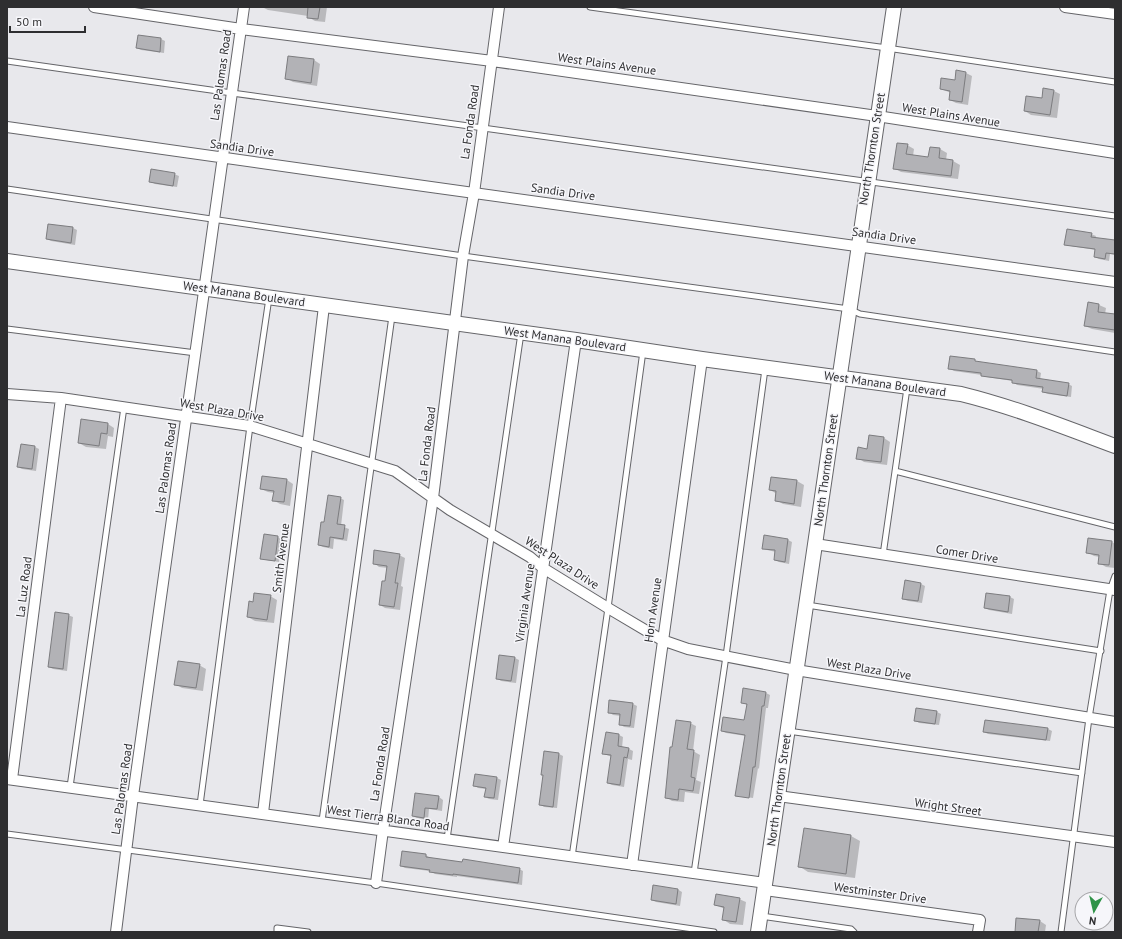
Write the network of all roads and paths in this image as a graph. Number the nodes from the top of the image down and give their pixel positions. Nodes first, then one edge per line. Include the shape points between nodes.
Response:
1 (94, 7) edge
2 (244, 7) edge
3 (499, 7) edge
4 (590, 7) edge
5 (894, 7) edge
6 (1065, 7) edge
7 (1115, 14) edge
8 (241, 29) junction
9 (888, 48) junction
10 (7, 61) edge
11 (492, 61) junction
12 (1115, 82) edge
13 (232, 93) junction
14 (877, 116) junction
15 (7, 126) edge
16 (482, 128) junction
17 (1115, 153) edge
18 (223, 159) junction
19 (868, 180) junction
20 (7, 189) edge
21 (474, 193) junction
22 (1115, 216) edge
23 (214, 219) junction
24 (858, 246) junction
25 (463, 256) junction
26 (7, 261) edge
27 (1115, 282) edge
28 (205, 289) junction
29 (269, 298) junction
30 (324, 306) junction
31 (849, 309) junction
32 (392, 315) junction
33 (455, 324) junction
34 (7, 328) edge
35 (521, 332) junction
36 (576, 340) junction
37 (643, 350) junction
38 (1115, 352) edge
39 (196, 353) junction
40 (702, 359) junction
41 (765, 368) junction
42 (840, 377) junction
43 (907, 387) junction
44 (7, 394) edge
45 (61, 398) junction
46 (124, 407) junction
47 (187, 416) junction
48 (250, 426) junction
49 (308, 444) junction
50 (1115, 446) edge
51 (371, 464) junction
52 (895, 472) junction
53 (434, 498) junction
54 (1115, 527) edge
55 (492, 534) junction
56 (815, 544) junction
57 (883, 554) junction
58 (543, 568) junction
59 (1115, 576) edge
60 (1112, 590) edge
61 (806, 605) junction
62 (608, 608) junction
63 (662, 640) junction
64 (1101, 651) junction
65 (726, 656) junction
66 (796, 670) junction
67 (1089, 718) junction
68 (1115, 722) edge
69 (787, 731) junction
70 (1082, 773) junction
71 (9, 779) edge
72 (70, 787) junction
73 (133, 796) junction
74 (778, 796) junction
75 (200, 805) junction
76 (263, 813) junction
77 (322, 821) junction
78 (383, 830) junction
79 (7, 834) edge
80 (1073, 837) junction
81 (447, 839) junction
82 (1115, 842) edge
83 (503, 847) junction
84 (126, 850) junction
85 (572, 857) junction
86 (632, 865) junction
87 (694, 874) junction
88 (376, 883) junction
89 (765, 886) junction
90 (761, 916) junction
91 (116, 932) edge
92 (277, 932) edge
93 (308, 932) edge
94 (714, 932) edge
95 (758, 932) edge
96 (854, 932) edge
97 (978, 932) edge
98 (1061, 932) edge

1 - 8 street, West Plains Avenue
2 - 8 street, Las Palomas Road
3 - 11 street, La Fonda Road
4 - 9 lane
5 - 9 street, North Thornton Street
6 - 7 street
8 - 11 street, West Plains Avenue
8 - 13 street, Las Palomas Road
9 - 12 lane
9 - 14 street, North Thornton Street
10 - 13 lane
11 - 14 street, West Plains Avenue
11 - 16 street, La Fonda Road
13 - 16 lane
13 - 18 street, Las Palomas Road
14 - 17 street, West Plains Avenue
14 - 19 street, North Thornton Street
15 - 18 street, Sandia Drive
16 - 19 lane
16 - 21 street, La Fonda Road
18 - 21 street, Sandia Drive
18 - 23 street, Las Palomas Road
19 - 22 lane
19 - 24 street, North Thornton Street
20 - 23 lane
21 - 24 street, Sandia Drive
21 - 25 street, La Fonda Road
23 - 25 lane
23 - 28 street, Las Palomas Road
24 - 27 street, Sandia Drive
24 - 31 street, North Thornton Street
25 - 31 lane
25 - 33 street, La Fonda Road
26 - 28 street, West Manana Boulevard
28 - 29 street, West Manana Boulevard
28 - 39 street, Las Palomas Road
29 - 30 street, West Manana Boulevard
29 - 48 lane
30 - 32 street, West Manana Boulevard
30 - 49 street, Smith Avenue
31 - 38 lane via 860,314
31 - 42 street, North Thornton Street
32 - 33 street, West Manana Boulevard
32 - 51 lane
33 - 35 street, West Manana Boulevard
33 - 53 street, La Fonda Road
34 - 39 lane
35 - 36 street, West Manana Boulevard
35 - 55 lane
36 - 37 street, West Manana Boulevard
36 - 58 street, Virginia Avenue
37 - 40 street, West Manana Boulevard
37 - 62 lane
39 - 47 street, Las Palomas Road
40 - 41 street, West Manana Boulevard
40 - 63 street, Horn Avenue
41 - 42 street, West Manana Boulevard
41 - 65 lane
42 - 43 street, West Manana Boulevard
42 - 56 street, North Thornton Street
43 - 50 street, West Manana Boulevard via 960,394 992,402
43 - 52 lane
44 - 45 street, West Plaza Drive
45 - 46 street, West Plaza Drive
45 - 71 street, La Luz Road
46 - 47 street, West Plaza Drive
46 - 72 lane
47 - 48 street, West Plaza Drive
47 - 73 street, Las Palomas Road
48 - 49 street, West Plaza Drive
48 - 75 lane
49 - 51 street, West Plaza Drive
49 - 76 street, Smith Avenue
51 - 53 street, West Plaza Drive via 395,471
51 - 77 lane
52 - 54 lane
52 - 57 lane
53 - 55 street, West Plaza Drive
53 - 78 street, La Fonda Road
55 - 58 street, West Plaza Drive
55 - 81 lane
56 - 57 street, Comer Drive
56 - 61 street, North Thornton Street
57 - 60 street, Comer Drive
58 - 62 street, West Plaza Drive
58 - 83 street, Virginia Avenue
59 - 60 lane
60 - 64 lane
61 - 64 lane
61 - 66 street, North Thornton Street
62 - 63 street, West Plaza Drive
62 - 85 lane
63 - 65 street, West Plaza Drive via 688,649
63 - 86 street, Horn Avenue
64 - 67 lane
65 - 66 street, West Plaza Drive
65 - 87 lane
66 - 67 street, West Plaza Drive
66 - 69 street, North Thornton Street
67 - 68 street, West Plaza Drive
67 - 70 lane
69 - 70 lane
69 - 74 street, North Thornton Street
70 - 80 lane
71 - 72 street, West Tierra Blanca Road
72 - 73 street, West Tierra Blanca Road
73 - 75 street, West Tierra Blanca Road
73 - 84 street, Las Palomas Road
74 - 80 street, Wright Street
74 - 89 street, North Thornton Street
75 - 76 street, West Tierra Blanca Road
76 - 77 street, West Tierra Blanca Road
77 - 78 street, West Tierra Blanca Road
78 - 81 street, West Tierra Blanca Road
78 - 88 street, La Fonda Road
79 - 84 lane
80 - 82 street, Wright Street
80 - 98 lane
81 - 83 street, West Tierra Blanca Road
83 - 85 street, West Tierra Blanca Road
84 - 88 lane
84 - 91 street, Las Palomas Road
85 - 86 street, West Tierra Blanca Road
86 - 87 street, West Tierra Blanca Road
87 - 89 street, West Tierra Blanca Road
88 - 94 lane
89 - 90 street, North Thornton Street
89 - 97 street, Westminster Drive via 980,920
90 - 95 street, North Thornton Street
90 - 96 lane via 851,928
92 - 93 lane via 277,928

